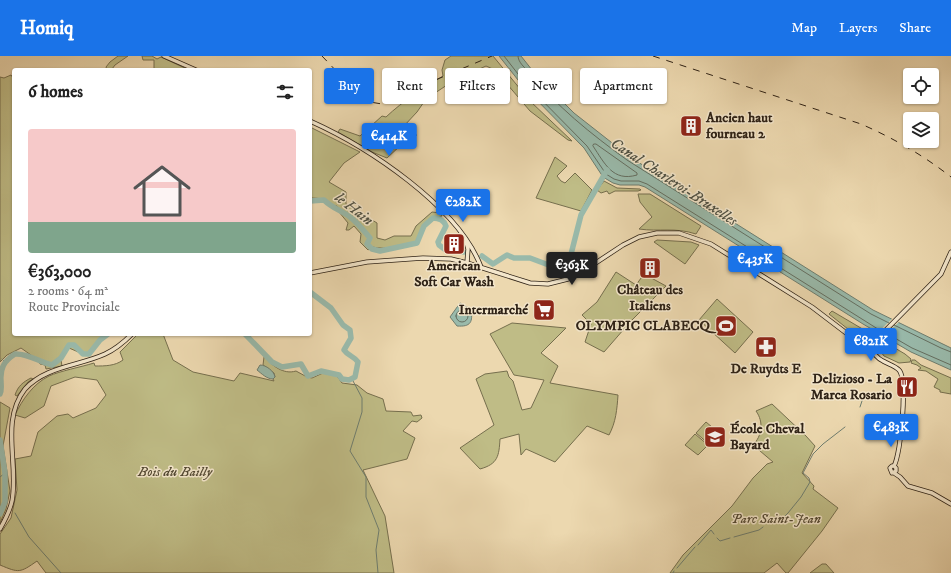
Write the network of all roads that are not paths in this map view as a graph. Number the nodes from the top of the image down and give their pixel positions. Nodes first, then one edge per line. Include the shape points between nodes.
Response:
1 (164, 56) edge
2 (191, 68) edge
3 (312, 122) edge
4 (464, 237) junction
5 (951, 252) edge
6 (467, 263) junction
7 (481, 267) junction
8 (312, 273) edge
9 (130, 336) edge
10 (867, 343) junction
11 (951, 504) edge
12 (0, 529) edge

1 - 2 main road
3 - 4 main road via 347,139 408,180 436,205
4 - 6 main road via 468,249
4 - 7 main road
5 - 10 main road via 943,271 876,340
6 - 7 main road
6 - 8 main road via 451,259 423,258 367,262
7 - 10 main road via 530,283 548,284 582,272 639,237 679,233 711,244 812,307 858,342
9 - 12 main road via 104,354 44,375 21,394 14,408 10,426 12,500
10 - 11 main road via 876,357 899,369 902,377 903,421 895,469 908,486 932,493

